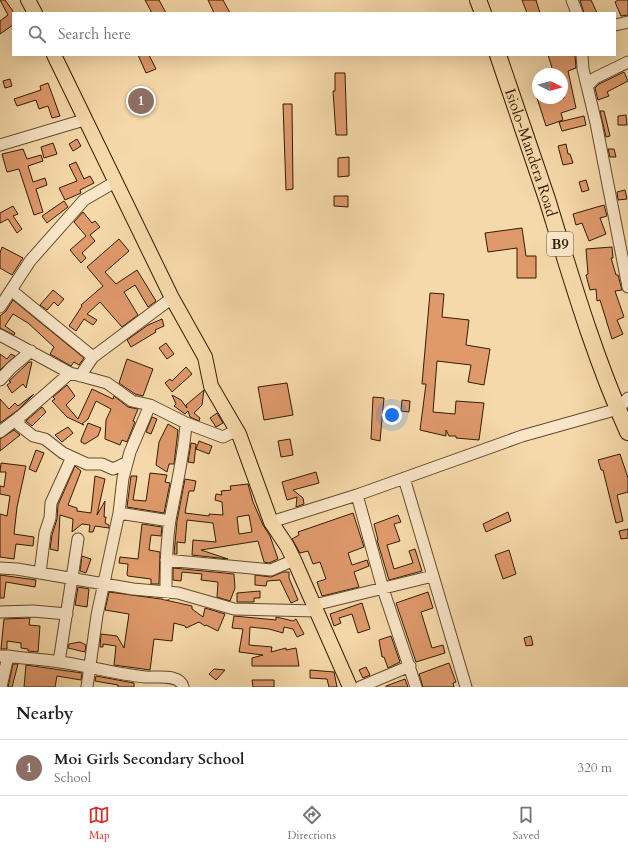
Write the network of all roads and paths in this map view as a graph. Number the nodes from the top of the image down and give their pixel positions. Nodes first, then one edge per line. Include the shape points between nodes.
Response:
1 (28, 0) edge
2 (478, 0) edge
3 (572, 0) edge
4 (34, 12) edge
5 (483, 12) edge
6 (577, 12) edge
7 (628, 22) edge
8 (616, 25) edge
9 (54, 56) edge
10 (498, 56) edge
11 (582, 56) edge
12 (628, 62) edge
13 (587, 86) junction
14 (84, 120) junction
15 (0, 145) edge
16 (115, 182) junction
17 (628, 287) edge
18 (12, 290) junction
19 (172, 298) junction
20 (0, 307) edge
21 (0, 335) edge
22 (31, 351) junction
23 (93, 357) junction
24 (75, 375) junction
25 (0, 380) edge
26 (623, 404) edge
27 (150, 405) junction
28 (19, 417) junction
29 (186, 423) junction
30 (0, 432) edge
31 (628, 432) edge
32 (239, 434) junction
33 (72, 457) junction
34 (126, 464) junction
35 (404, 478) junction
36 (357, 495) junction
37 (119, 513) junction
38 (170, 521) junction
39 (271, 522) junction
40 (78, 539) dead end
41 (166, 560) junction
42 (294, 560) junction
43 (0, 568) edge
44 (40, 573) junction
45 (433, 576) junction
46 (71, 578) junction
47 (104, 585) junction
48 (383, 589) junction
49 (166, 594) junction
50 (316, 608) junction
51 (0, 612) edge
52 (67, 614) junction
53 (4, 656) edge
54 (59, 662) junction
55 (410, 666) junction
56 (89, 668) junction
57 (1, 687) edge
58 (87, 687) edge
59 (183, 687) edge
60 (350, 687) edge
61 (360, 687) edge
62 (416, 687) edge
63 (466, 687) edge

1 - 4 main road
2 - 5 highway
3 - 6 street
7 - 8 street
9 - 14 main road
10 - 26 highway, Isiolo-Mandera Road / B9 via 574,289
11 - 13 street
12 - 13 street via 595,78
13 - 17 street
14 - 15 street
14 - 16 main road
16 - 18 street via 84,200 30,261
16 - 19 main road
18 - 20 street
18 - 23 street
19 - 23 street
19 - 32 main road via 205,357 211,386
21 - 22 street
22 - 24 street
22 - 25 street
23 - 24 street
24 - 27 street via 107,383 132,401
24 - 28 street
26 - 31 highway, Isiolo-Mandera Road / B9
26 - 35 street via 522,436
27 - 29 street
27 - 34 street
28 - 30 street
28 - 33 street via 18,425
29 - 32 street via 223,437 231,433
29 - 38 street
32 - 39 main road
33 - 34 street via 87,464 102,464 113,469
33 - 44 street via 51,503
34 - 37 street
35 - 36 street
35 - 45 street
36 - 39 street
36 - 48 street
37 - 38 street
37 - 47 street
38 - 41 street
39 - 42 main road
40 - 46 street
41 - 42 street via 271,570
41 - 49 street
42 - 50 main road
43 - 44 street
44 - 46 street
45 - 48 street
45 - 63 street
46 - 47 street
46 - 52 street
47 - 49 street
47 - 56 street
48 - 50 street
48 - 55 street
49 - 50 street via 178,593 234,609
50 - 60 main road
51 - 52 street
52 - 54 street
53 - 54 street
53 - 57 street
54 - 56 street
55 - 61 street
55 - 62 street
56 - 58 street
56 - 59 street via 134,676 178,679

